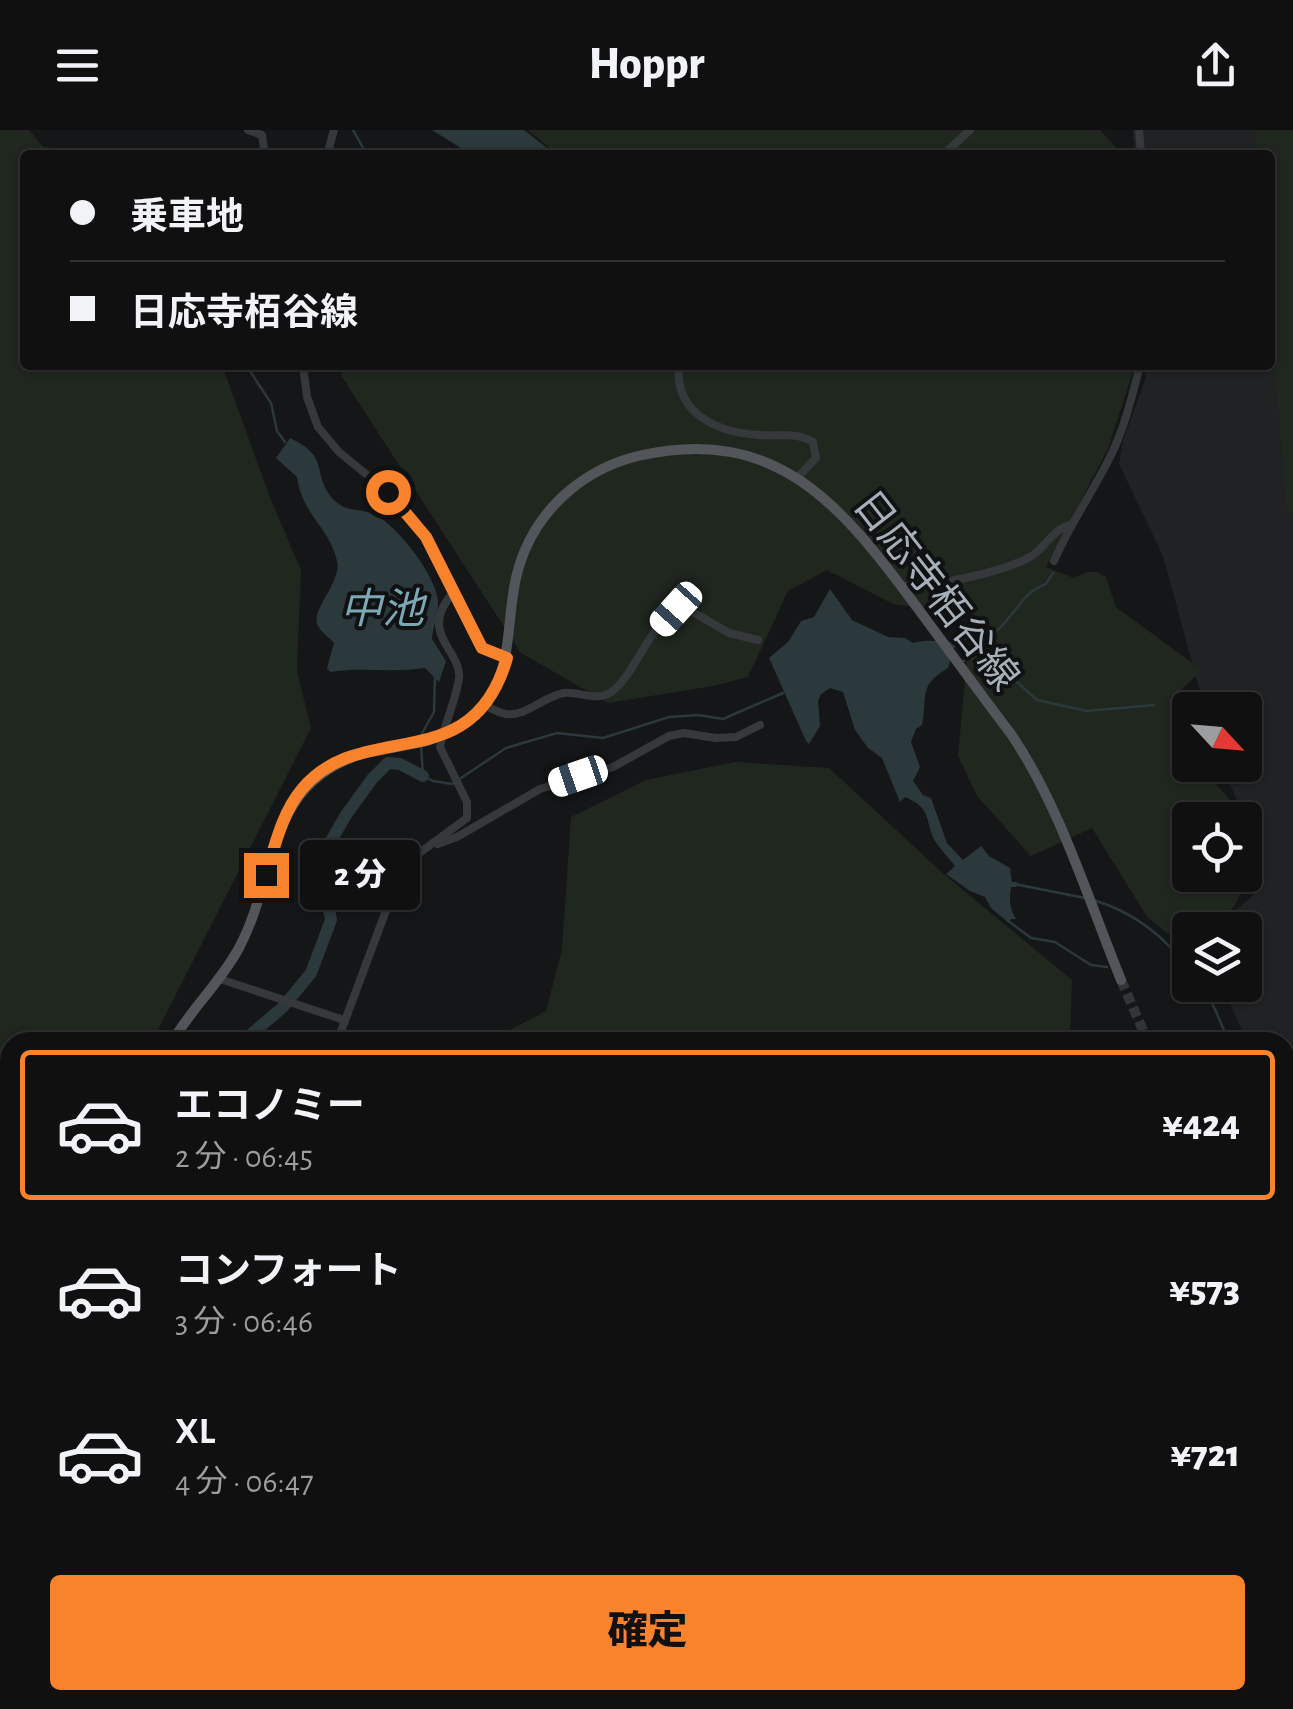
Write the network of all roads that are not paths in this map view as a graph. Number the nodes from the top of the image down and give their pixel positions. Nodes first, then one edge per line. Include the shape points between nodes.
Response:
1 (248, 130) edge
2 (970, 130) edge
3 (264, 150) edge
4 (948, 150) edge
5 (304, 370) edge
6 (678, 370) edge
7 (1139, 370) edge
8 (797, 478) junction
9 (1070, 524) junction
10 (1054, 560) dead end
11 (901, 586) junction
12 (454, 592) junction
13 (758, 640) dead end
14 (507, 658) junction
15 (484, 705) junction
16 (760, 725) dead end
17 (429, 847) junction
18 (220, 979) junction
19 (1121, 980) tunnel mouth
20 (344, 1020) junction
21 (180, 1032) edge
22 (340, 1032) edge

1 - 3 street via 262,135
2 - 4 street
5 - 12 street via 318,427 411,516
6 - 8 street via 680,394 700,419 748,434 813,442 816,458
7 - 9 street via 1108,462
8 - 11 main road, 日応寺栢谷線 via 848,519
8 - 14 main road, 日応寺栢谷線 via 749,457 694,449 633,457 590,476 546,513 527,544 514,587
9 - 10 street
9 - 11 street via 1016,564
11 - 19 main road, 日応寺栢谷線 via 1033,769
12 - 14 street via 482,648
12 - 17 street via 439,630 458,672 440,747 467,802 467,818
13 - 15 street via 729,633 684,607 651,637 614,692 592,698 565,692 506,714
14 - 15 main road, 日応寺栢谷線
15 - 18 main road, 日応寺栢谷線, bridge via 427,741 326,768 296,798 247,932
16 - 17 street via 736,736 669,736 612,767 540,789
17 - 20 street via 404,865
18 - 20 street
18 - 21 main road, 日応寺栢谷線
20 - 22 street

